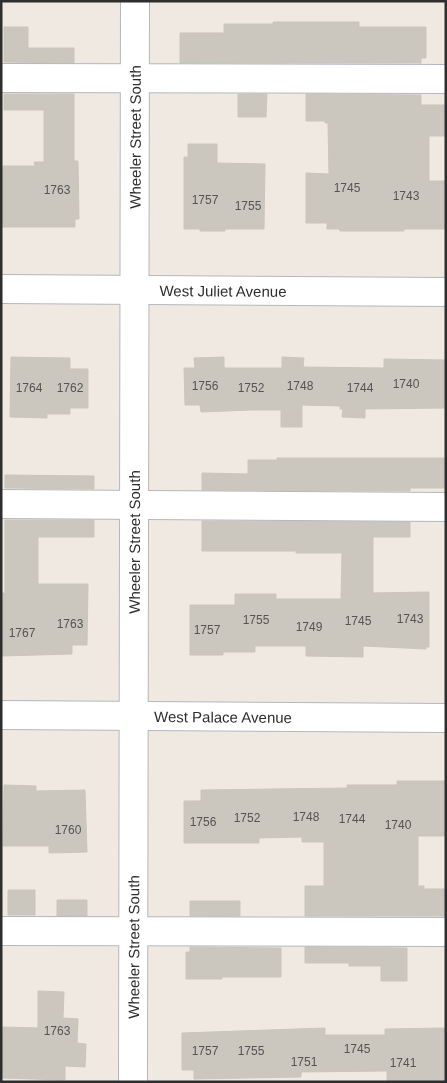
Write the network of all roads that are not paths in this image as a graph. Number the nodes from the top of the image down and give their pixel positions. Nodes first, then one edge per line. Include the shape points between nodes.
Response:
1 (135, 1) edge
2 (1, 78) edge
3 (134, 78) junction
4 (446, 79) edge
5 (1, 289) edge
6 (134, 290) junction
7 (446, 292) edge
8 (1, 504) edge
9 (134, 504) junction
10 (446, 507) edge
11 (1, 715) edge
12 (134, 715) junction
13 (446, 718) edge
14 (1, 931) edge
15 (133, 932) junction
16 (446, 932) edge
17 (133, 1082) edge

1 - 3 street, Wheeler Street South
2 - 3 street
3 - 4 street
3 - 6 street, Wheeler Street South
5 - 6 street, West Juliet Avenue
6 - 7 street, West Juliet Avenue
6 - 9 street, Wheeler Street South
8 - 9 street
9 - 10 street
9 - 12 street, Wheeler Street South
11 - 12 street, West Palace Avenue
12 - 13 street, West Palace Avenue
12 - 15 street, Wheeler Street South
14 - 15 street
15 - 16 street
15 - 17 street, Wheeler Street South

